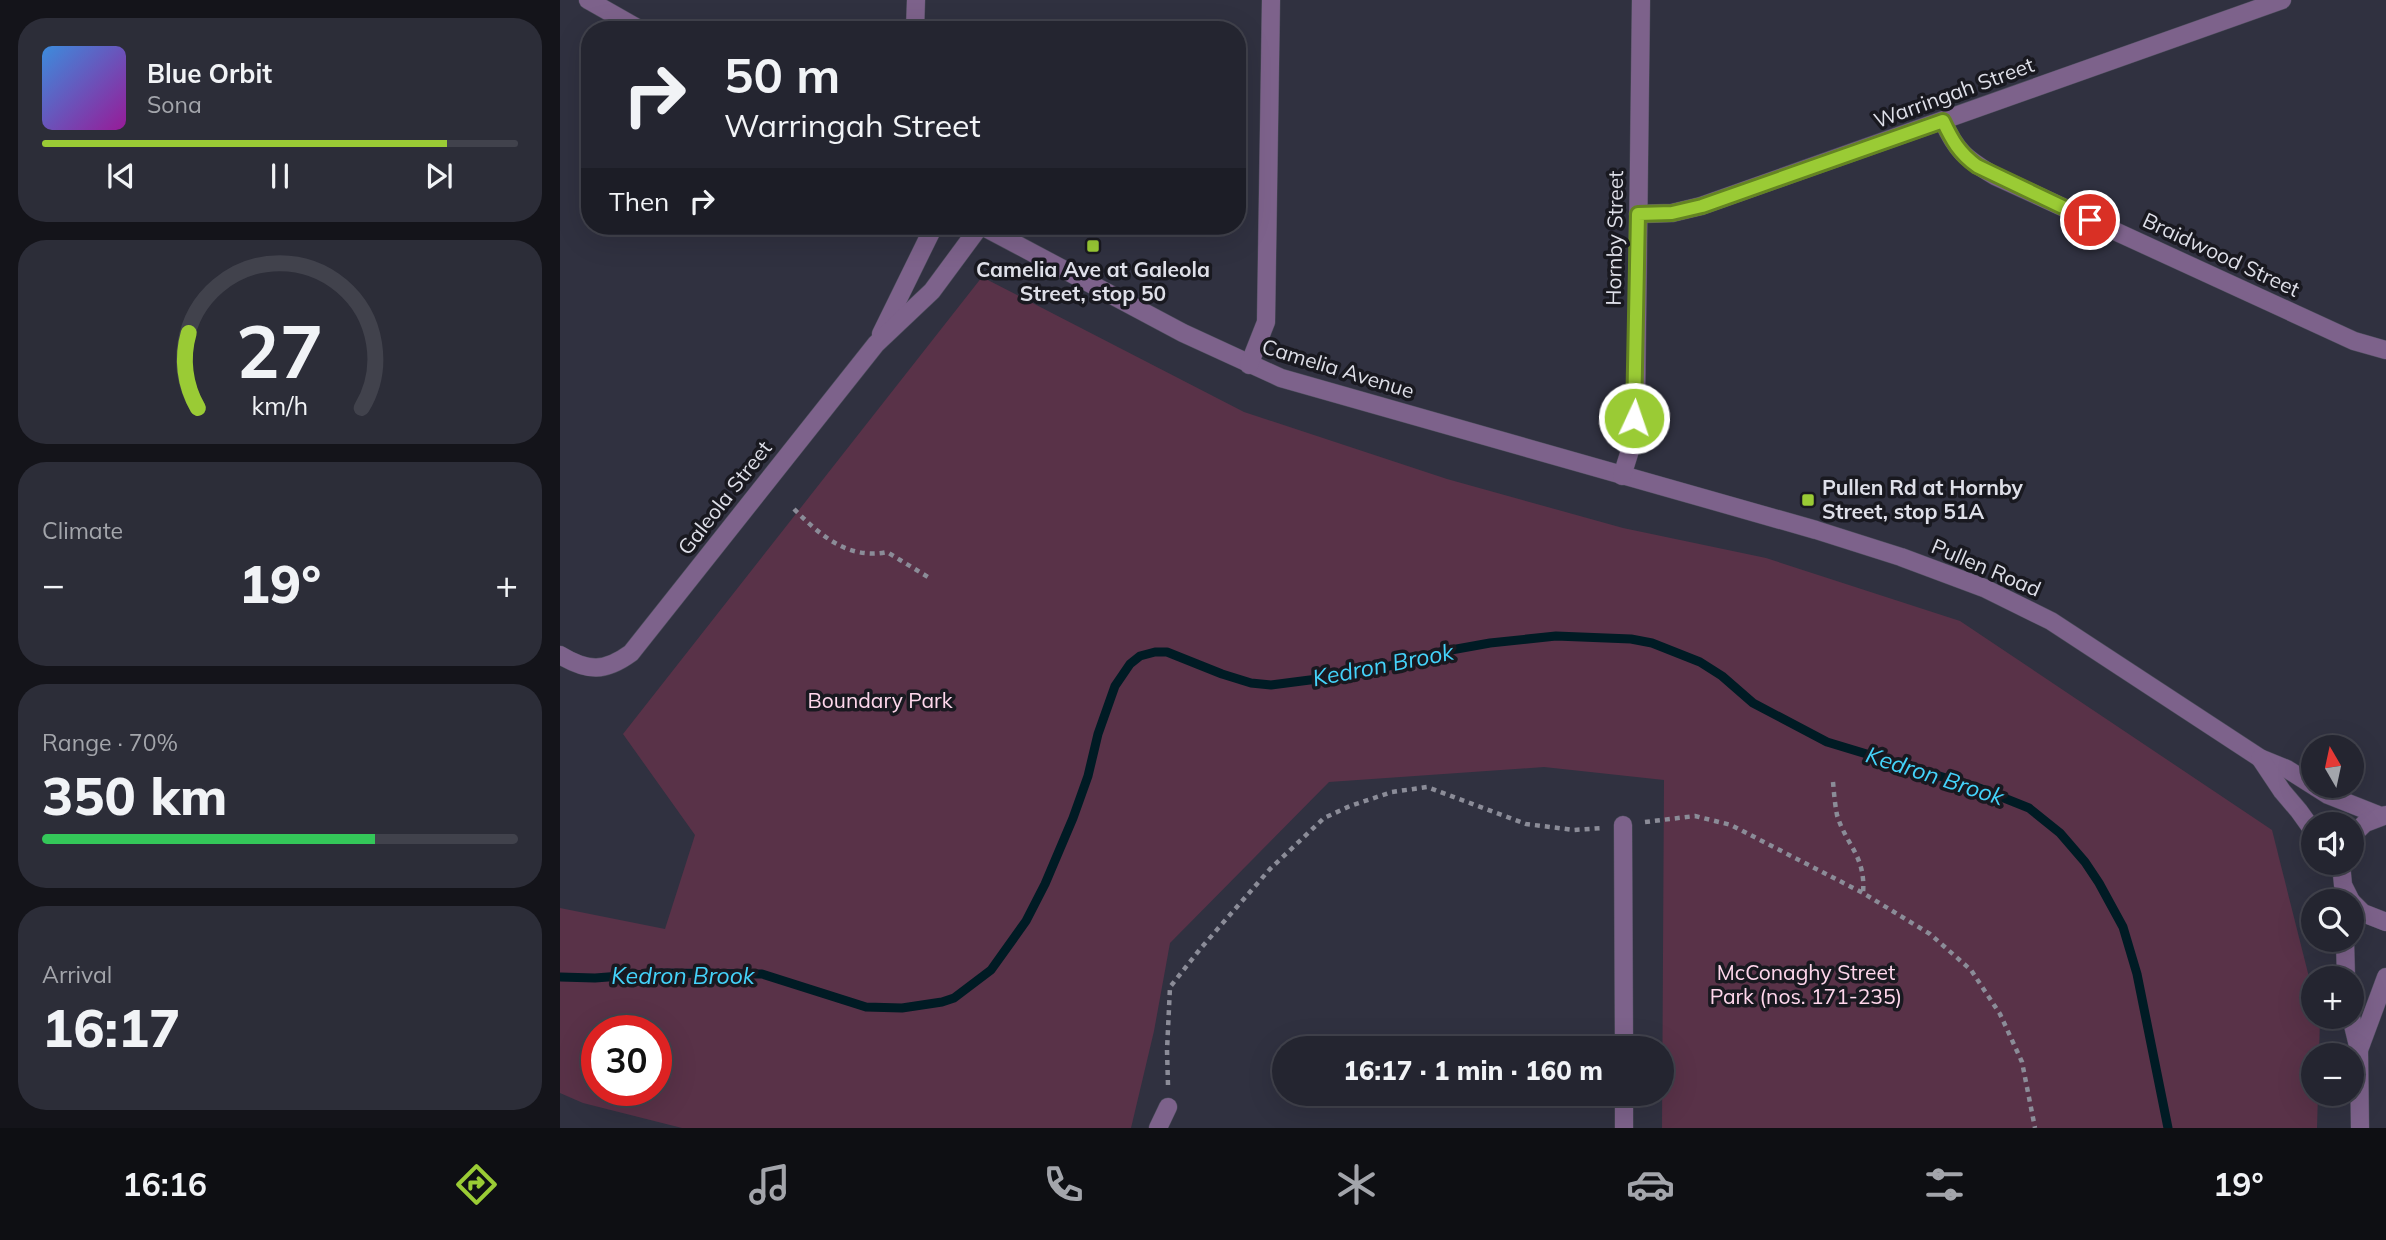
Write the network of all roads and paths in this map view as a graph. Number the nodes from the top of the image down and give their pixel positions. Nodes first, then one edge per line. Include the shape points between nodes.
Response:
1 (588, 0) edge
2 (916, 0) edge
3 (1271, 0) edge
4 (1642, 0) edge
5 (2283, 0) edge
6 (625, 21) edge
7 (915, 21) edge
8 (1943, 121) junction
9 (1638, 214) junction
10 (930, 235) edge
11 (974, 235) edge
12 (998, 235) edge
13 (876, 344) junction
14 (2386, 350) edge
15 (1249, 365) junction
16 (1622, 476) junction
17 (794, 509) dead end
18 (928, 577) dead end
19 (560, 655) edge
20 (2260, 758) junction
21 (1833, 782) dead end
22 (2301, 812) edge
23 (2383, 816) edge
24 (1623, 825) junction
25 (2364, 825) edge
26 (1863, 893) junction
27 (2364, 914) edge
28 (2386, 922) edge
29 (2386, 977) edge
30 (1624, 1036) edge
31 (2362, 1043) edge
32 (1624, 1106) edge
33 (2360, 1106) edge
34 (1168, 1107) joint
35 (1158, 1128) edge
36 (1624, 1128) edge
37 (2035, 1128) edge
38 (2360, 1128) edge

1 - 6 street
2 - 7 street
3 - 15 street via 1266,322
4 - 9 street, Hornby Street
5 - 8 street, Warringah Street
8 - 9 street, Warringah Street via 1702,206
8 - 14 street, Braidwood Street via 1963,156 1994,176 2354,341
9 - 16 street, Hornby Street via 1636,406 1632,444
10 - 13 street, Galeola Street
11 - 13 street, Galeola Street via 932,291
12 - 15 street, Camelia Avenue
13 - 19 street, Galeola Street via 631,653 600,669 580,666
15 - 16 street, Camelia Avenue via 1302,385
16 - 20 street, Pullen Road via 1901,557 1983,589 2050,621
17 - 18 path via 817,532 843,548 874,555 887,552
20 - 22 street, Pullen Road
20 - 23 street, Pullen Road via 2328,795
21 - 26 path via 1838,817 1859,856
23 - 25 street
24 - 26 path via 1695,816 1731,825
24 - 30 street
24 - 34 path via 1574,830 1526,824 1427,787 1392,792 1324,818 1270,869 1170,987
26 - 37 path via 1930,934 1971,970 2000,1014 2022,1062
27 - 28 street
29 - 31 street
32 - 36 street
33 - 38 street
34 - 35 street

